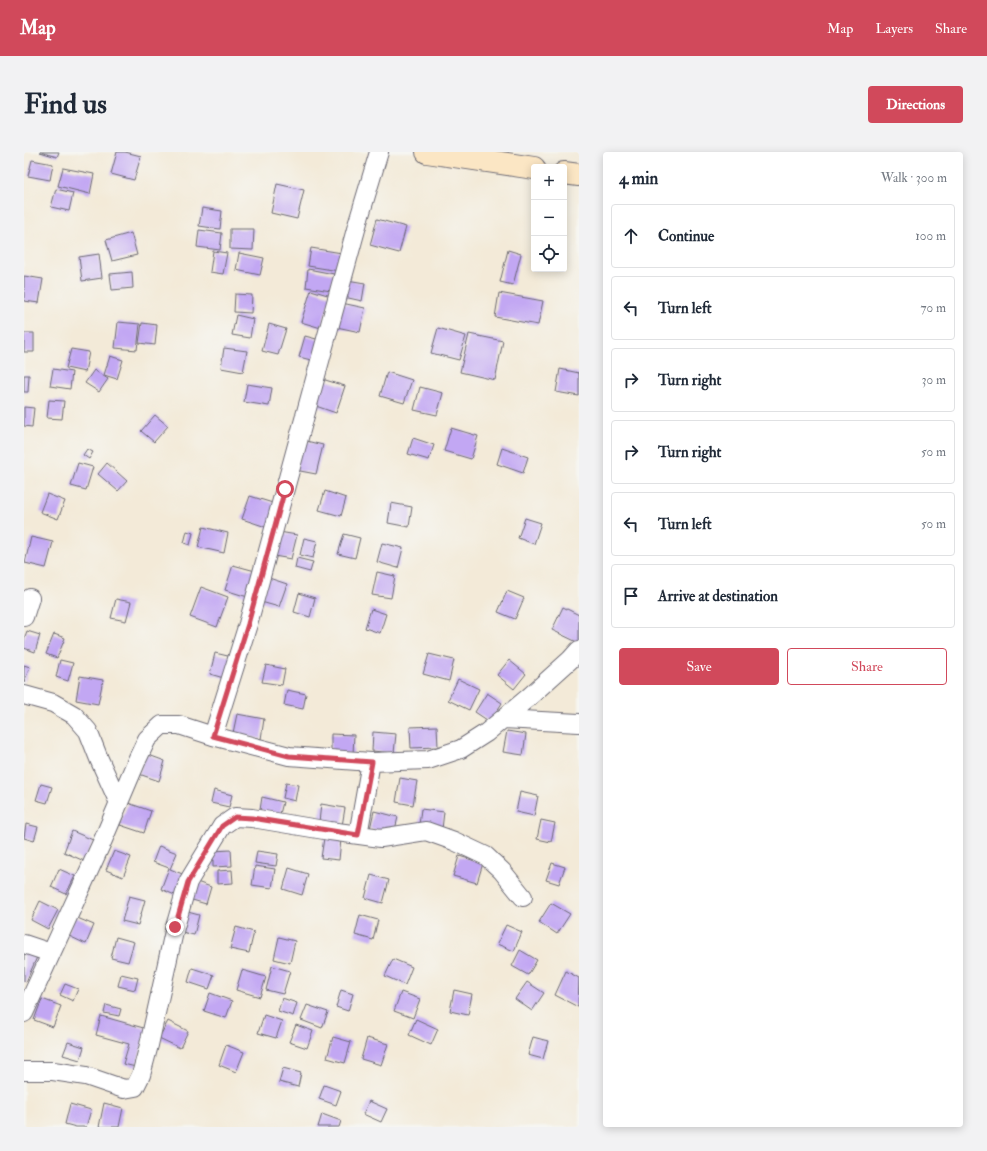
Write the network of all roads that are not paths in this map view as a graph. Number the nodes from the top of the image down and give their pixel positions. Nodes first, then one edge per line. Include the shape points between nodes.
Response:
1 (379, 152) edge
2 (427, 152) edge
3 (531, 168) edge
4 (567, 173) edge
5 (579, 175) edge
6 (30, 598) dead end
7 (24, 617) edge
8 (579, 650) edge
9 (24, 695) edge
10 (503, 719) junction
11 (579, 723) edge
12 (213, 736) junction
13 (372, 762) junction
14 (119, 802) junction
15 (358, 835) junction
16 (523, 897) dead end
17 (24, 944) edge
18 (51, 953) junction
19 (24, 1013) edge
20 (24, 1071) edge

1 - 12 street via 248,624
2 - 3 main road
4 - 5 main road
6 - 7 street
8 - 10 street
9 - 14 street via 53,703 74,715 88,731
10 - 11 street
10 - 13 street via 461,748 428,760
12 - 13 street via 289,756
12 - 14 street via 179,725 162,725 147,739
13 - 15 street
14 - 18 street
15 - 16 street via 381,838 426,831 486,856
15 - 20 street via 252,818 235,817 222,826 188,882 175,927 149,1045 135,1087 124,1089 86,1076 53,1071
17 - 18 street
18 - 19 street

